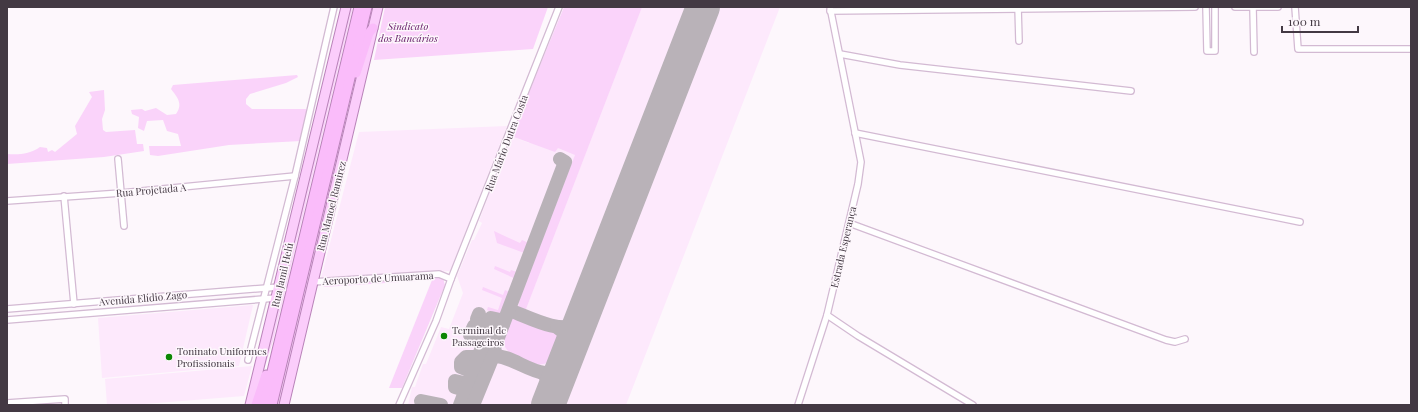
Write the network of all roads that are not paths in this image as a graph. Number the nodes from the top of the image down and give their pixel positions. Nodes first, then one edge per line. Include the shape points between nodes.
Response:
1 (334, 7) edge
2 (346, 7) edge
3 (359, 7) edge
4 (367, 7) edge
5 (378, 7) edge
6 (559, 7) edge
7 (1195, 7) edge
8 (1206, 7) edge
9 (1215, 7) edge
10 (1235, 7) edge
11 (1278, 7) edge
12 (1295, 7) edge
13 (1018, 8) edge
14 (1253, 8) edge
15 (830, 9) edge
16 (374, 28) junction
17 (1019, 40) dead end
18 (1411, 49) edge
19 (1254, 52) dead end
20 (840, 54) junction
21 (1131, 91) dead end
22 (344, 101) junction
23 (855, 133) junction
24 (118, 159) dead end
25 (295, 176) junction
26 (121, 192) junction
27 (64, 196) junction
28 (7, 201) edge
29 (1300, 222) dead end
30 (849, 223) junction
31 (124, 226) dead end
32 (451, 279) junction
33 (312, 282) junction
34 (279, 287) junction
35 (266, 289) junction
36 (276, 298) junction
37 (138, 299) junction
38 (263, 299) junction
39 (74, 304) junction
40 (7, 309) edge
41 (138, 310) junction
42 (827, 315) junction
43 (7, 320) edge
44 (1185, 340) dead end
45 (278, 348) junction
46 (248, 360) dead end
47 (252, 403) edge
48 (7, 404) edge
49 (65, 405) edge
50 (264, 405) edge
51 (272, 405) edge
52 (284, 405) edge
53 (400, 405) edge
54 (798, 405) edge
55 (973, 405) edge

1 - 25 street
2 - 34 main road, Rua Jamil Helú
3 - 45 highway
4 - 22 highway
5 - 16 main road, Rua Manoel Ramirez
6 - 32 street, Rua Mário Dutra Costa
7 - 13 street
8 - 9 street via 1207,51 1216,51
10 - 14 street
11 - 14 street
12 - 18 street via 1298,49
13 - 15 street
13 - 17 street
14 - 19 street
15 - 20 street, Estrada Esperança
16 - 22 highway via 369,33 350,93
16 - 33 main road, Rua Manoel Ramirez
20 - 21 street via 900,65
20 - 23 street, Estrada Esperança
22 - 51 highway
23 - 29 street
23 - 30 street, Estrada Esperança via 861,162
24 - 26 street
25 - 26 street, Rua Projetada A
25 - 35 street
26 - 27 street, Rua Projetada A
26 - 31 street
27 - 28 street, Rua Projetada A
27 - 39 street
30 - 42 street, Estrada Esperança
30 - 44 street via 1166,340
32 - 33 street, Aeroporto de Umuarama via 439,274
32 - 53 street
33 - 52 main road, Rua Manoel Ramirez
34 - 35 street, Avenida Elídio Zago
34 - 36 main road, Rua Jamil Helú
35 - 37 street, Avenida Elídio Zago
35 - 38 street
36 - 38 street, Avenida Elídio Zago
36 - 47 main road, Rua Jamil Helú
37 - 39 street, Avenida Elídio Zago
37 - 41 street
38 - 41 street, Avenida Elídio Zago
38 - 46 street
39 - 40 street, Avenida Elídio Zago
41 - 43 street, Avenida Elídio Zago
42 - 54 street, Estrada Esperança
42 - 55 street
45 - 47 highway
45 - 50 highway
48 - 49 street via 65,399

